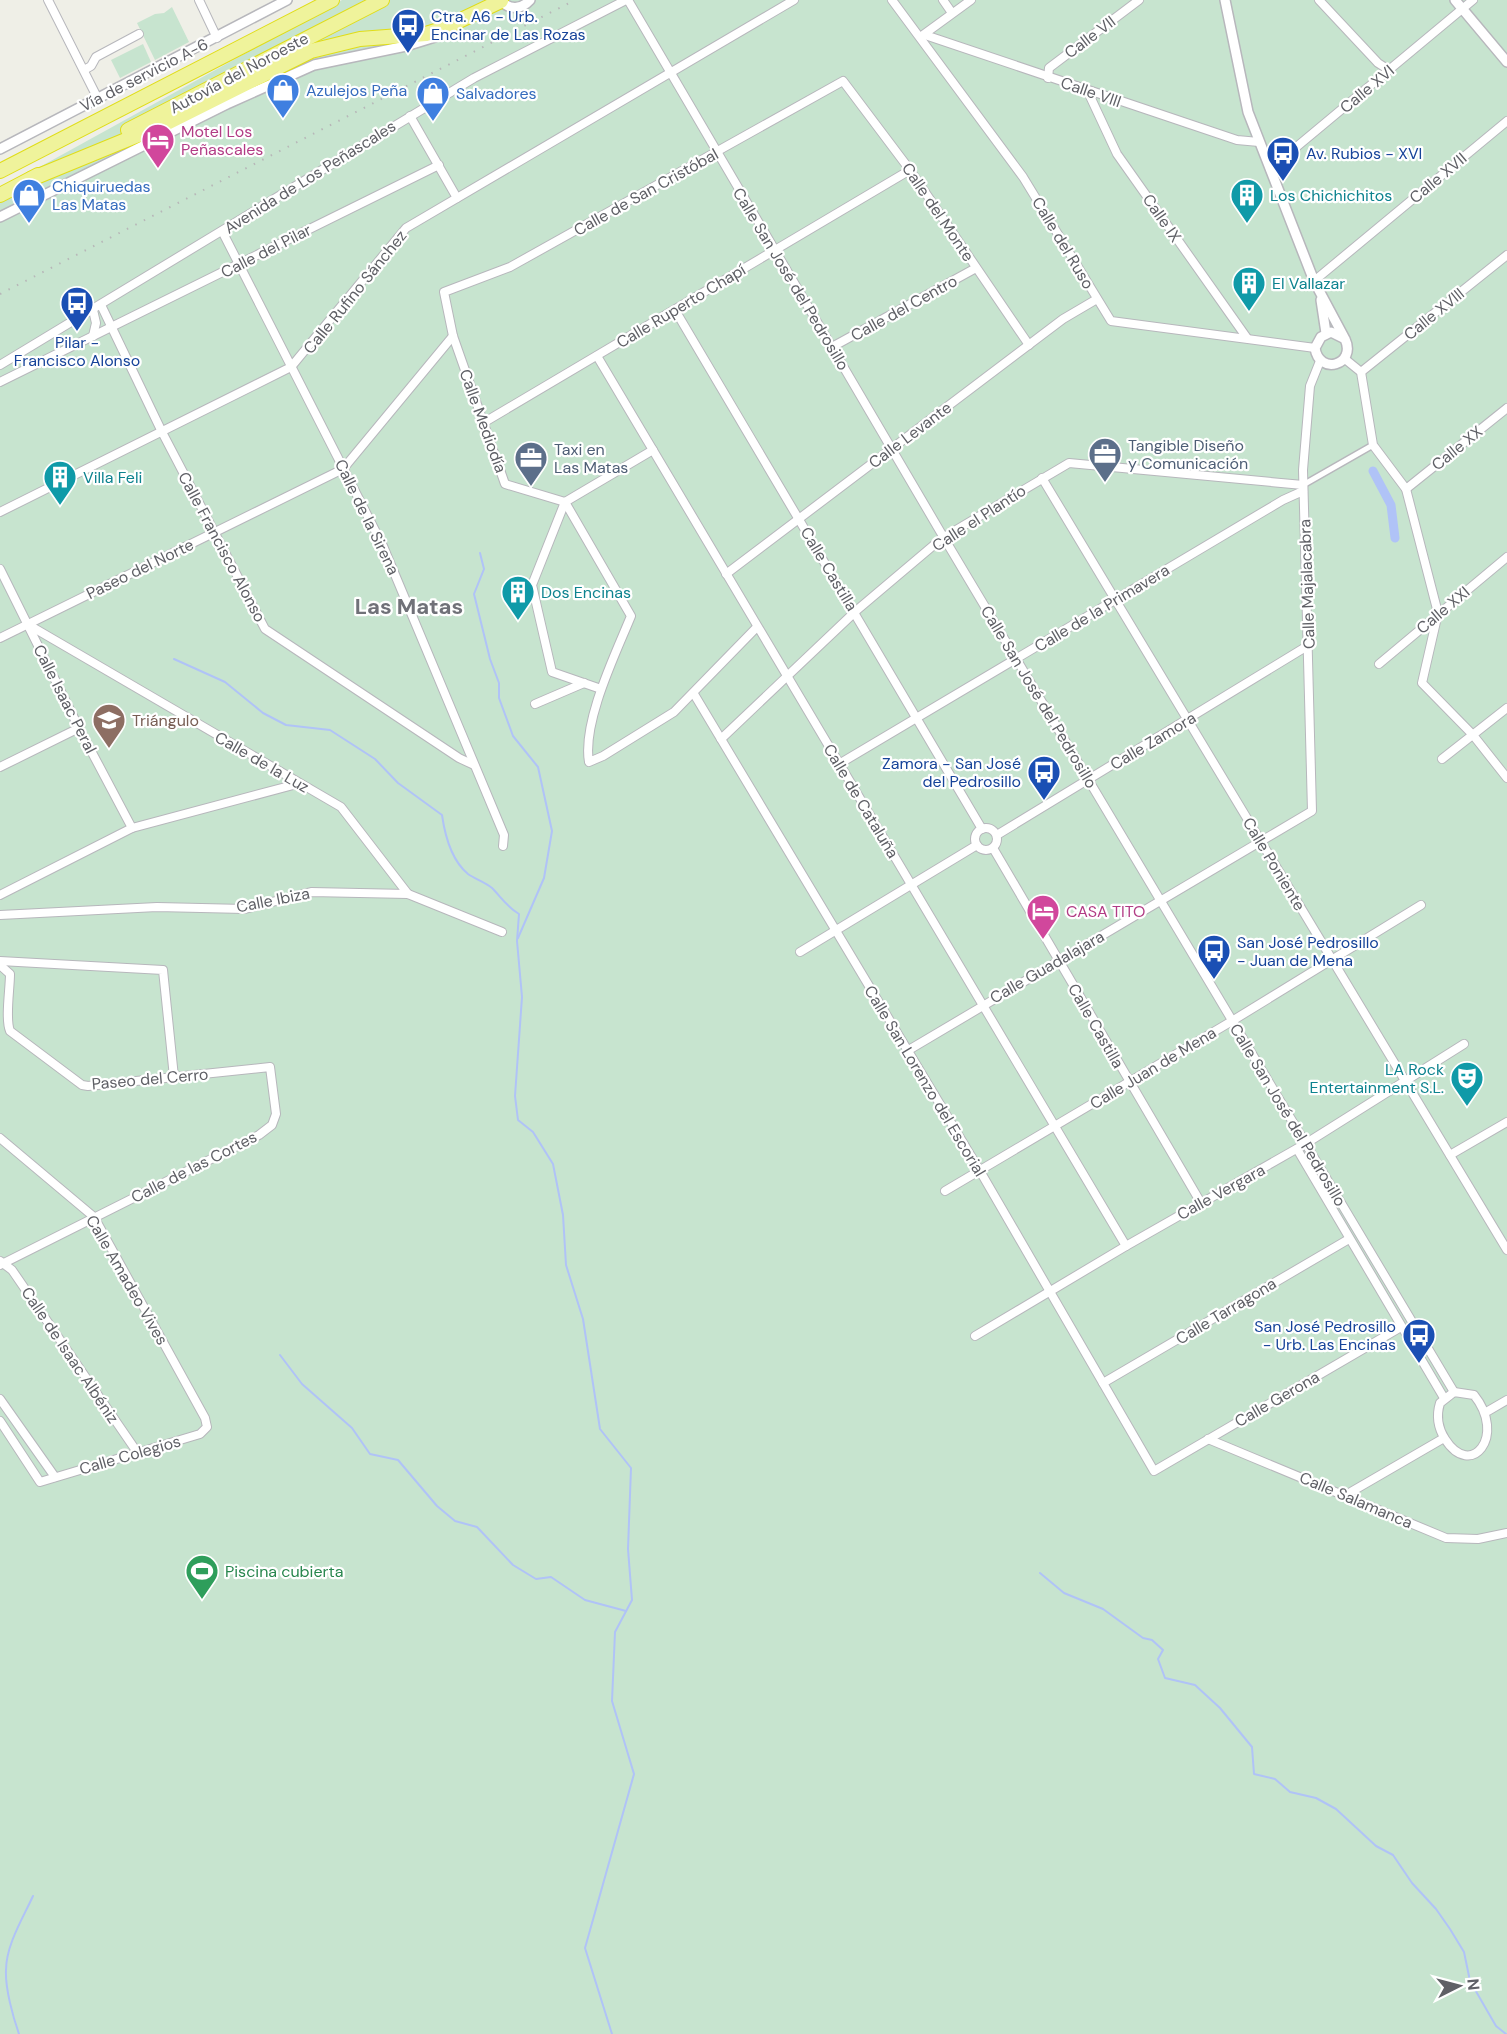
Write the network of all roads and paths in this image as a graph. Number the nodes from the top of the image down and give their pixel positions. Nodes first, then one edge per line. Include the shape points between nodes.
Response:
1 (48, 0) edge
2 (199, 0) edge
3 (286, 0) edge
4 (332, 0) edge
5 (382, 0) edge
6 (530, 0) edge
7 (627, 0) edge
8 (794, 0) edge
9 (892, 0) edge
10 (943, 0) edge
11 (971, 0) edge
12 (1139, 0) edge
13 (1225, 0) edge
14 (1319, 0) edge
15 (1455, 0) edge
16 (1473, 0) edge
17 (502, 2) edge
18 (1463, 9) junction
19 (952, 14) junction
20 (139, 34) dead end
21 (922, 35) junction
22 (217, 38) junction
23 (1507, 62) edge
24 (84, 70) junction
25 (1389, 70) junction
26 (670, 72) junction
27 (1048, 78) junction
28 (843, 81) joint
29 (1088, 92) junction
30 (98, 99) junction
31 (410, 116) junction
32 (1507, 121) edge
33 (1259, 142) junction
34 (0, 149) edge
35 (717, 153) junction
36 (439, 165) junction
37 (1270, 169) junction
38 (910, 170) junction
39 (0, 171) edge
40 (31, 179) junction
41 (0, 195) edge
42 (457, 198) junction
43 (0, 217) edge
44 (222, 231) junction
45 (775, 250) junction
46 (1507, 255) edge
47 (239, 265) junction
48 (976, 268) junction
49 (1314, 281) junction
50 (1321, 295) junction
51 (1097, 298) junction
52 (101, 305) junction
53 (93, 310) junction
54 (675, 310) junction
55 (112, 328) junction
56 (1326, 333) junction
57 (93, 336) junction
58 (453, 336) junction
59 (1247, 338) junction
60 (1346, 339) junction
61 (1029, 345) junction
62 (832, 347) junction
63 (1315, 348) junction
64 (597, 356) junction
65 (1346, 358) junction
66 (1320, 361) junction
67 (0, 365) edge
68 (291, 367) junction
69 (1361, 372) junction
70 (0, 382) edge
71 (1507, 408) edge
72 (483, 423) junction
73 (162, 432) junction
74 (1373, 445) junction
75 (891, 449) junction
76 (653, 450) junction
77 (344, 469) junction
78 (1042, 478) junction
79 (1303, 488) junction
80 (1406, 489) junction
81 (565, 502) junction
82 (0, 512) edge
83 (798, 519) junction
84 (214, 533) junction
85 (944, 537) junction
86 (1507, 557) edge
87 (0, 569) edge
88 (726, 574) junction
89 (1116, 600) junction
90 (855, 612) junction
91 (1438, 613) junction
92 (27, 624) junction
93 (756, 628) junction
94 (0, 638) edge
95 (1309, 645) junction
96 (1016, 659) junction
97 (1379, 664) dead end
98 (787, 677) junction
99 (584, 683) junction
100 (601, 689) junction
101 (694, 694) junction
102 (536, 704) dead end
103 (1507, 708) edge
104 (916, 719) junction
105 (1188, 720) junction
106 (78, 728) junction
107 (1473, 735) junction
108 (722, 739) junction
109 (1442, 759) dead end
110 (839, 764) junction
111 (474, 765) junction
112 (0, 767) edge
113 (1507, 778) edge
114 (1089, 780) junction
115 (297, 784) junction
116 (1312, 811) joint
117 (132, 828) junction
118 (982, 829) junction
119 (997, 835) junction
120 (1260, 841) junction
121 (977, 845) junction
122 (503, 846) dead end
123 (993, 848) junction
124 (911, 885) junction
125 (408, 894) junction
126 (0, 895) edge
127 (1160, 900) junction
128 (1421, 905) dead end
129 (0, 915) edge
130 (834, 931) junction
131 (502, 932) dead end
132 (800, 952) dead end
133 (1058, 960) junction
134 (1332, 960) junction
135 (0, 963) edge
136 (982, 1005) junction
137 (1233, 1021) junction
138 (1464, 1044) dead end
139 (907, 1051) junction
140 (270, 1067) joint
141 (174, 1077) junction
142 (1404, 1080) junction
143 (1129, 1082) junction
144 (1507, 1122) edge
145 (1055, 1125) junction
146 (0, 1138) edge
147 (1305, 1144) junction
148 (1297, 1149) junction
149 (1450, 1155) junction
150 (980, 1171) junction
151 (945, 1191) dead end
152 (1201, 1203) junction
153 (94, 1217) junction
154 (1348, 1239) junction
155 (1126, 1246) junction
156 (1507, 1250) edge
157 (1, 1263) edge
158 (1051, 1292) junction
159 (1401, 1327) junction
160 (975, 1336) dead end
161 (1103, 1383) junction
162 (1454, 1392) junction
163 (1444, 1398) junction
164 (0, 1399) edge
165 (1507, 1400) edge
166 (1488, 1411) junction
167 (205, 1418) joint
168 (0, 1421) edge
169 (1444, 1438) junction
170 (1208, 1439) junction
171 (137, 1452) junction
172 (1154, 1471) joint
173 (55, 1477) junction
174 (1344, 1496) junction
175 (1507, 1533) edge

1 - 24 street
2 - 22 street
3 - 22 street, Vía de servicio A-6
4 - 39 highway, Autovía del Noroeste
5 - 40 highway, Autovía del Noroeste
6 - 17 street via 519,7
7 - 26 street, Calle San José del Pedrosillo
7 - 31 street, Avenida de Los Peñascales via 474,78
8 - 26 street, Calle Rufino Sánchez
9 - 21 street, Calle del Ruso
10 - 19 street
11 - 19 street
12 - 27 street, Calle VII via 1049,68
13 - 33 street via 1248,112
14 - 25 street
15 - 18 street
16 - 18 street, Calle XVI
17 - 40 highway via 426,34 360,39 311,51 165,124
17 - 43 street via 426,40 314,65
18 - 23 street
18 - 25 street, Calle XVI
19 - 21 street
20 - 24 street via 96,57
21 - 27 street, Calle VIII
21 - 51 street, Calle del Ruso via 1023,177
22 - 30 street, Vía de servicio A-6
24 - 30 street
25 - 37 street, Calle XVI
26 - 35 street, Calle San José del Pedrosillo
26 - 42 street, Calle Rufino Sánchez
27 - 29 street, Calle VIII
28 - 35 street, Calle de San Cristóbal
28 - 38 street, Calle del Monte
29 - 33 street, Calle VIII via 1238,140
29 - 59 street, Calle IX via 1117,154
30 - 34 street, Vía de servicio A-6
31 - 36 street
31 - 44 street, Avenida de Los Peñascales
32 - 49 street, Calle XVII
33 - 37 street
35 - 45 street, Calle San José del Pedrosillo
35 - 58 street, Calle de San Cristóbal via 510,267 444,292
36 - 42 street
36 - 47 street, Calle del Pilar
37 - 49 street
38 - 45 street, Calle Ruperto Chapí
38 - 48 street, Calle del Monte
40 - 41 highway, Autovía del Noroeste
42 - 68 street, Calle Rufino Sánchez via 406,228
44 - 47 street, Calle de la Sirena
44 - 52 street, Avenida de Los Peñascales
45 - 54 street, Calle Ruperto Chapí
45 - 62 street, Calle San José del Pedrosillo
46 - 69 street, Calle XVIII
47 - 55 street, Calle del Pilar
47 - 68 street, Calle de la Sirena
48 - 61 street, Calle del Monte
48 - 62 street, Calle del Centro
49 - 50 street
50 - 56 street
50 - 60 street
51 - 59 street, Calle del Ruso via 1111,321
51 - 61 street, Calle Levante
52 - 53 street, Avenida de Los Peñascales
52 - 55 street, Calle Francisco Alonso
53 - 57 street
53 - 67 street, Avenida de Los Peñascales
54 - 64 street, Calle Ruperto Chapí
54 - 83 street, Calle Castilla
55 - 57 street, Calle del Pilar
55 - 73 street, Calle Francisco Alonso
56 - 60 street via 1337,333
56 - 63 street
57 - 70 street, Calle del Pilar
58 - 72 street, Calle Mediodía
58 - 77 street, Paseo del Norte
59 - 63 street, Calle del Ruso
60 - 65 street
61 - 75 street, Calle Levante
62 - 75 street, Calle San José del Pedrosillo
63 - 66 street
64 - 72 street, Calle Ruperto Chapí
64 - 76 street, Calle de Cataluña
65 - 66 street via 1333,366
65 - 69 street
66 - 79 street, Calle Majalacabra via 1310,386
68 - 73 street, Calle Rufino Sánchez
68 - 77 street, Calle de la Sirena
69 - 74 street
71 - 80 street, Calle XX
72 - 81 street, Calle Mediodía via 505,484
73 - 82 street, Calle Rufino Sánchez
73 - 84 street, Calle Francisco Alonso
74 - 79 street, Calle de la Primavera
74 - 80 street
75 - 83 street, Calle Levante
75 - 85 street, Calle San José del Pedrosillo
76 - 81 street
76 - 88 street, Calle de Cataluña
77 - 84 street, Paseo del Norte
77 - 111 street, Calle de la Sirena via 383,546
78 - 79 street, Calle el Plantío via 1069,463
78 - 85 street, Calle el Plantío
78 - 89 street, Calle Poniente
79 - 89 street, Calle de la Primavera
79 - 95 street, Calle Majalacabra
80 - 91 street
81 - 99 street via 532,585 552,672
81 - 100 street via 631,616
83 - 88 street, Calle Levante
83 - 90 street, Calle Castilla
84 - 92 street, Paseo del Norte
84 - 111 street, Calle Francisco Alonso via 265,629
85 - 90 street, Calle el Plantío
85 - 96 street, Calle San José del Pedrosillo
86 - 91 street, Calle XXI
87 - 92 street, Calle Isaac Peral
88 - 93 street, Calle de Cataluña
89 - 96 street, Calle de la Primavera
89 - 105 street, Calle Poniente
90 - 98 street, Calle el Plantío
90 - 104 street, Calle Castilla
91 - 97 street, Calle XXI
91 - 107 street via 1422,683
92 - 94 street, Paseo del Norte
92 - 106 street, Calle Isaac Peral
92 - 115 street, Calle de la Luz
93 - 98 street, Calle de Cataluña
93 - 101 street
95 - 105 street, Calle Zamora
95 - 116 street, Calle Majalacabra
96 - 104 street, Calle de la Primavera
96 - 114 street, Calle San José del Pedrosillo
98 - 108 street, Calle el Plantío
98 - 110 street, Calle de Cataluña
99 - 100 street
99 - 102 street
100 - 101 street via 587,751 589,762 674,712
101 - 108 street, Calle San Lorenzo del Escorial
103 - 107 street
104 - 110 street, Calle de la Primavera
104 - 118 street, Calle Castilla
105 - 114 street, Calle Zamora
105 - 120 street, Calle Poniente
106 - 112 street
106 - 117 street, Calle Isaac Peral
107 - 109 street
107 - 113 street
108 - 130 street, Calle San Lorenzo del Escorial
110 - 124 street, Calle de Cataluña
111 - 122 street, Calle de la Sirena via 504,836
114 - 119 street, Calle Zamora
114 - 127 street, Calle San José del Pedrosillo
115 - 117 street
115 - 125 street, Calle de la Luz via 341,807
116 - 120 street, Calle Guadalajara
117 - 126 street
118 - 119 street
118 - 121 street via 976,836
119 - 123 street
120 - 127 street, Calle Guadalajara
120 - 134 street, Calle Poniente
121 - 123 street via 984,850
121 - 124 street
123 - 133 street, Calle Castilla
124 - 130 street
124 - 136 street, Calle de Cataluña
125 - 129 street, Calle Ibiza via 311,892 245,909 157,907
125 - 131 street, Calle Ibiza
127 - 133 street, Calle Guadalajara
127 - 137 street, Calle San José del Pedrosillo
128 - 134 street, Calle Juan de Mena
130 - 132 street
130 - 139 street, Calle San Lorenzo del Escorial
133 - 136 street, Calle Guadalajara
133 - 143 street, Calle Castilla
134 - 137 street, Calle Juan de Mena
134 - 142 street, Calle Poniente
135 - 141 street, Paseo del Cerro via 10,974 10,1031 82,1085
135 - 141 street via 163,970
136 - 139 street, Calle Guadalajara
136 - 145 street, Calle de Cataluña
137 - 143 street, Calle Juan de Mena
137 - 147 street, Calle San José del Pedrosillo
138 - 142 street, Calle Vergara
139 - 150 street, Calle San Lorenzo del Escorial
140 - 141 street, Paseo del Cerro
140 - 153 street, Calle de las Cortes via 276,1114 272,1125
142 - 147 street, Calle Vergara
142 - 149 street, Calle Poniente
143 - 145 street, Calle Juan de Mena
143 - 152 street, Calle Castilla
144 - 149 street
145 - 150 street, Calle Juan de Mena
145 - 155 street, Calle de Cataluña
146 - 153 street, Calle Amadeo Vives
147 - 148 street, Calle Vergara
147 - 162 street, Calle San José del Pedrosillo
148 - 152 street, Calle Vergara
148 - 154 street, Calle San José del Pedrosillo
149 - 156 street, Calle Poniente
150 - 151 street, Calle Juan de Mena
150 - 158 street, Calle San Lorenzo del Escorial
152 - 155 street, Calle Vergara
153 - 157 street
153 - 167 street, Calle Amadeo Vives
154 - 159 street, Calle San José del Pedrosillo
154 - 161 street, Calle Tarragona
155 - 158 street, Calle Vergara
157 - 171 street, Calle de Isaac Albéniz via 12,1270
158 - 160 street, Calle Vergara
158 - 161 street, Calle San Lorenzo del Escorial
159 - 163 street, Calle San José del Pedrosillo
159 - 170 street, Calle Gerona
161 - 172 street, Calle San Lorenzo del Escorial
162 - 163 street
162 - 166 street via 1474,1395
163 - 169 street via 1438,1410
164 - 173 street
165 - 166 street
166 - 169 street via 1494,1436 1482,1452 1460,1454
167 - 171 street, Calle Colegios via 207,1427 200,1434
168 - 173 street, Calle Colegios via 40,1482
169 - 174 street
170 - 172 street, Calle Gerona
170 - 174 street, Calle Salamanca
171 - 173 street, Calle Colegios
174 - 175 street, Calle Salamanca via 1446,1538 1478,1539

